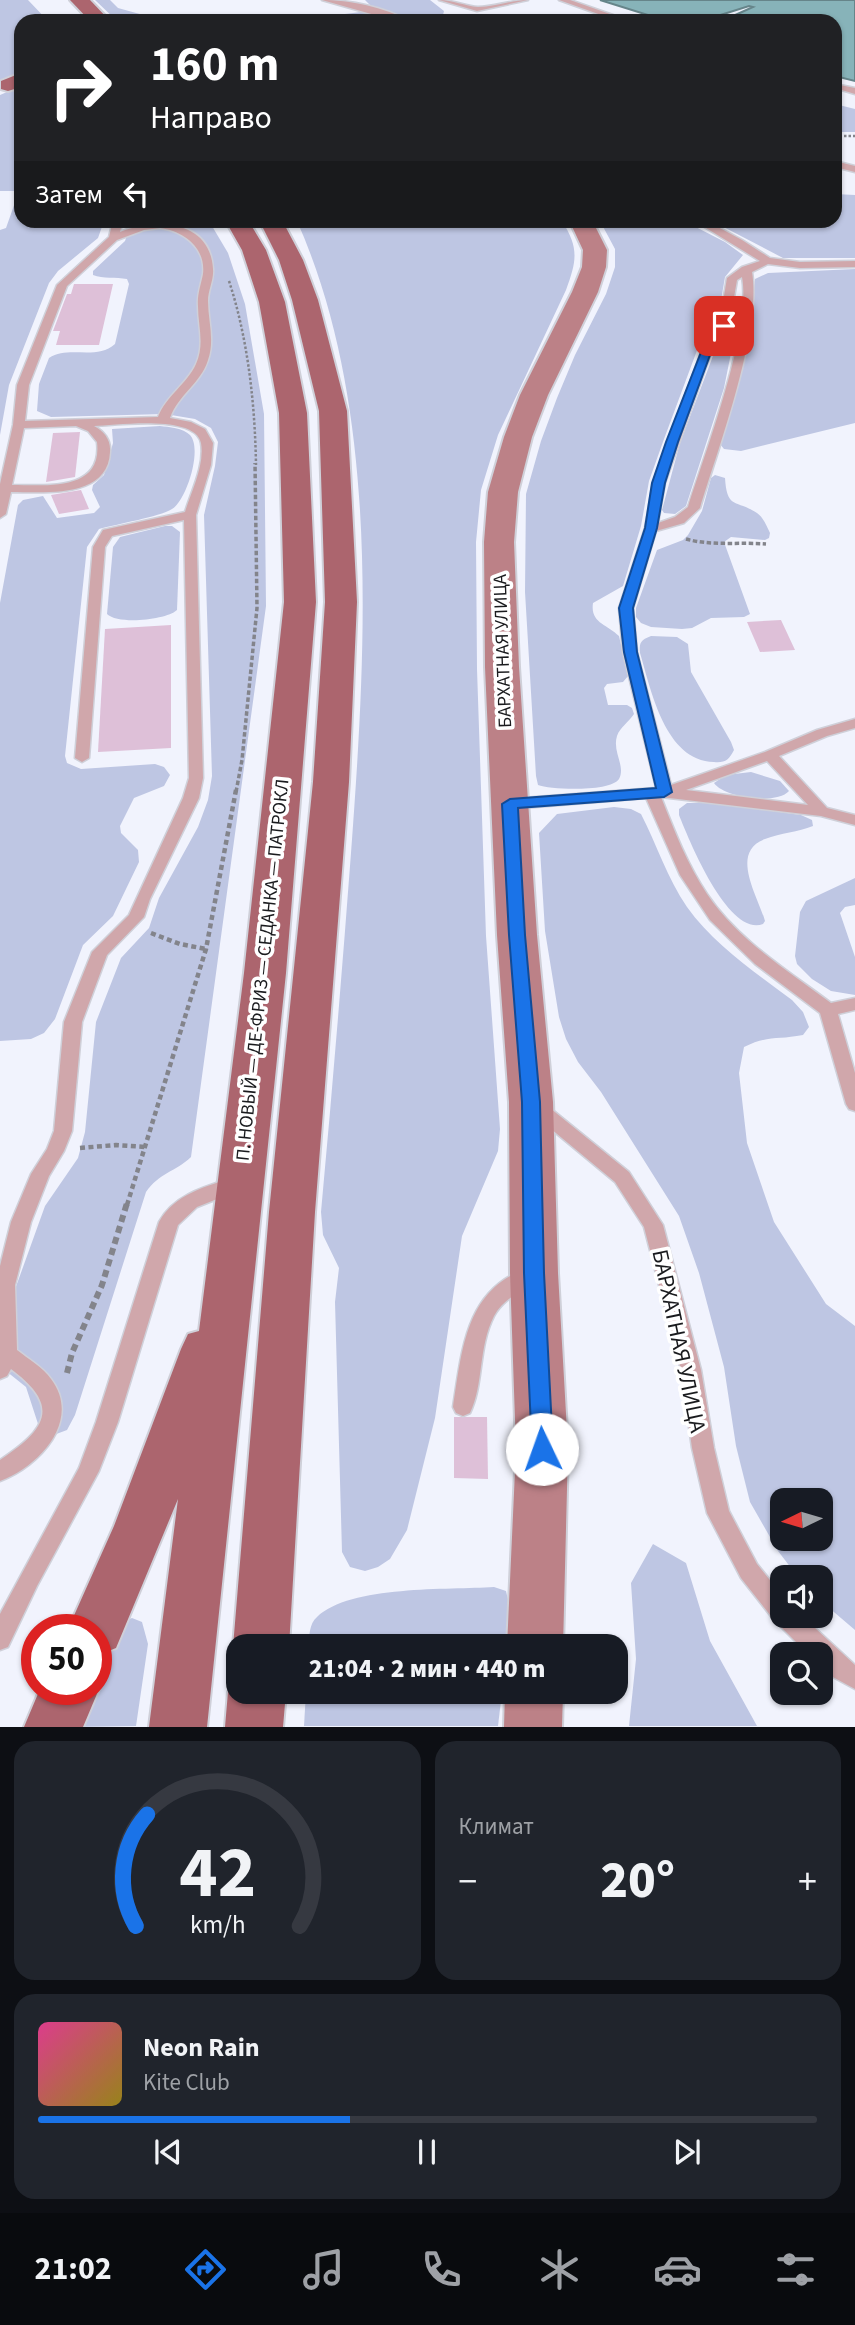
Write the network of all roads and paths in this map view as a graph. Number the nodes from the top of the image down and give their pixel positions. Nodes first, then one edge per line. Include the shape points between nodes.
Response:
1 (326, 0) edge
2 (443, 0) edge
3 (524, 0) edge
4 (563, 0) edge
5 (383, 14) edge
6 (605, 14) edge
7 (116, 228) edge
8 (142, 228) edge
9 (174, 228) edge
10 (241, 228) edge
11 (584, 228) edge
12 (712, 228) edge
13 (282, 234) edge
14 (114, 238) junction
15 (766, 261) junction
16 (855, 264) edge
17 (746, 269) junction
18 (163, 420) junction
19 (47, 423) junction
20 (19, 425) junction
21 (3, 488) edge
22 (0, 514) edge
23 (190, 515) junction
24 (665, 525) junction
25 (651, 528) junction
26 (766, 544) dead end
27 (855, 723) edge
28 (769, 755) junction
29 (82, 758) dead end
30 (658, 793) junction
31 (510, 804) junction
32 (822, 811) junction
33 (855, 820) edge
34 (136, 917) junction
35 (206, 949) dead end
36 (855, 1004) edge
37 (828, 1010) junction
38 (531, 1102) junction
39 (855, 1104) edge
40 (145, 1147) dead end
41 (55, 1151) junction
42 (241, 1182) junction
43 (534, 1273) junction
44 (228, 1291) junction
45 (3, 1362) edge
46 (463, 1407) dead end
47 (0, 1471) edge
48 (770, 1597) edge
49 (103, 1614) edge
50 (799, 1628) edge
51 (262, 1634) edge
52 (535, 1634) edge
53 (0, 1639) edge
54 (847, 1673) edge
55 (855, 1689) edge
56 (256, 1704) edge
57 (534, 1704) edge
58 (63, 1705) edge
59 (53, 1727) edge
60 (178, 1727) edge
61 (254, 1727) edge
62 (533, 1727) edge

1 - 5 lane
2 - 3 lane via 477,9
4 - 6 lane
7 - 14 lane
8 - 14 lane
9 - 18 lane via 190,234 205,254 208,276 203,294 209,341 197,375 166,409
10 - 42 main road, П. НОВЫЙ — ДЕ-ФРИЗ — СЕДАНКА — ПАТРОКЛ via 254,250 272,302 293,413 300,602
11 - 31 main road, БАРХАТНАЯ УЛИЦА via 595,250 594,267 534,395 503,492 500,605
12 - 15 lane
13 - 51 main road via 305,300 333,411 341,602 331,782 292,1212
14 - 20 lane via 62,285 23,385
15 - 16 lane
15 - 17 lane
17 - 24 lane via 750,276 747,312 730,389 694,508 686,518
17 - 25 lane via 732,278 724,326 708,347 672,442
18 - 19 lane
18 - 23 lane via 201,431 207,443
19 - 20 lane
19 - 21 lane via 92,427 102,434 105,443 98,471 86,481 63,487
20 - 21 lane
21 - 22 lane
23 - 29 lane via 107,533 99,547
23 - 34 lane via 196,778
24 - 25 lane
24 - 26 path via 701,544
25 - 30 lane via 626,608
27 - 28 lane
28 - 30 lane
28 - 32 lane
30 - 31 lane
30 - 32 lane
30 - 37 lane via 687,875 705,903 732,933
31 - 38 main road, БАРХАТНАЯ УЛИЦА
32 - 33 lane
34 - 35 path via 147,931
34 - 41 lane via 100,952 73,1022 63,1131
36 - 37 lane
37 - 39 lane
38 - 43 main road, БАРХАТНАЯ УЛИЦА
38 - 48 lane, БАРХАТНАЯ УЛИЦА via 622,1177 653,1226 691,1370 718,1513 749,1571
40 - 41 path via 116,1144
41 - 45 lane via 40,1174 21,1222 5,1285
42 - 44 main road, П. НОВЫЙ — ДЕ-ФРИЗ — СЕДАНКА — ПАТРОКЛ
42 - 53 lane via 187,1202 169,1222 88,1471
43 - 46 lane via 501,1291 486,1310 476,1337
43 - 52 main road, БАРХАТНАЯ УЛИЦА via 542,1449
44 - 49 main road via 141,1526
44 - 60 main road, П. НОВЫЙ — ДЕ-ФРИЗ — СЕДАНКА — ПАТРОКЛ
45 - 47 lane via 45,1385 54,1403 52,1421 42,1440
50 - 54 lane, БАРХАТНАЯ УЛИЦА
54 - 55 lane, БАРХАТНАЯ УЛИЦА
56 - 61 main road
57 - 62 main road
58 - 59 main road

